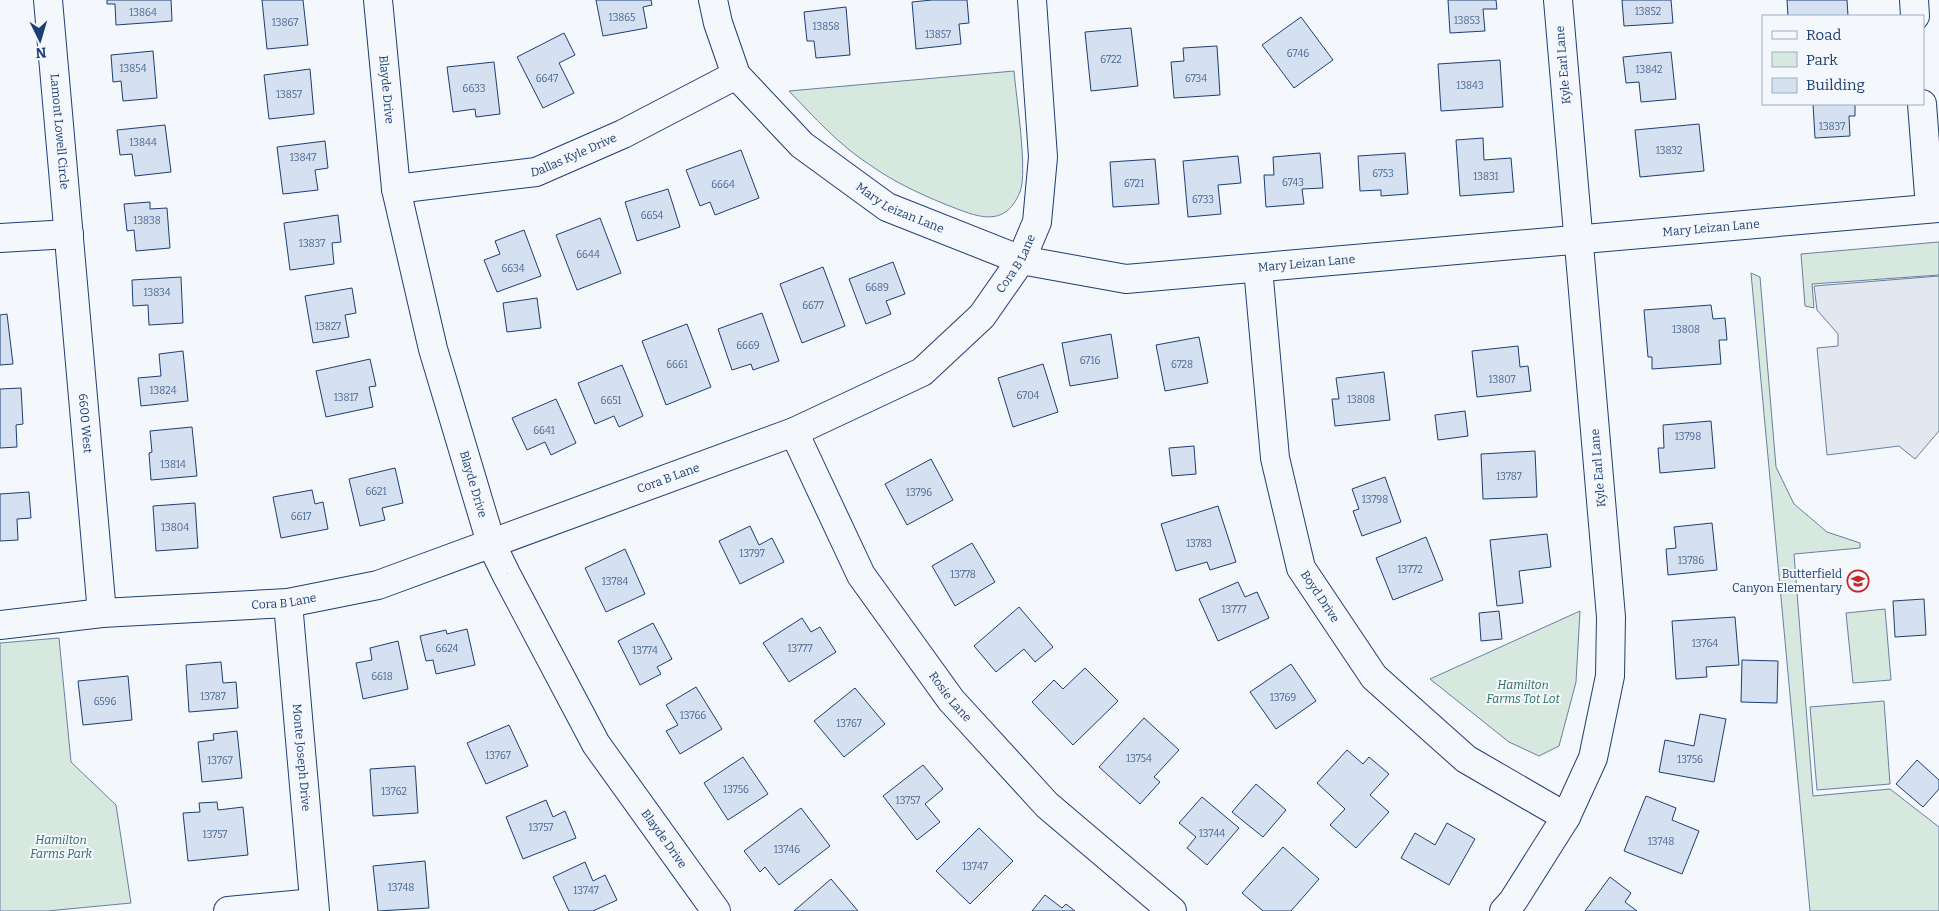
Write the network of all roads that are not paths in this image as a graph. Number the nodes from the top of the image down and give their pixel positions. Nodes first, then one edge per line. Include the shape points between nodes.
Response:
1 (48, 0) edge
2 (378, 0) edge
3 (713, 0) edge
4 (1032, 0) edge
5 (1558, 0) edge
6 (1914, 0) edge
7 (1915, 15) edge
8 (736, 75) junction
9 (1922, 105) edge
10 (396, 189) junction
11 (1934, 208) edge
12 (69, 234) junction
13 (0, 238) edge
14 (1578, 239) junction
15 (1021, 260) junction
16 (1258, 268) junction
17 (794, 432) junction
18 (491, 543) junction
19 (288, 603) junction
20 (102, 613) junction
21 (0, 625) edge
22 (1566, 817) junction
23 (315, 907) edge
24 (228, 911) edge
25 (716, 911) edge
26 (1172, 911) edge
27 (1504, 911) edge

1 - 12 street, Lamont Lowell Circle
2 - 10 street, Blayde Drive
3 - 8 street
4 - 15 street, Cora B Lane via 1043,157 1037,222
5 - 14 street, Kyle Earl Lane
6 - 7 street
8 - 10 street, Dallas Kyle Drive via 623,134 536,172
8 - 15 street, Mary Leizan Lane via 802,145 887,207
9 - 11 street
10 - 18 street, Blayde Drive via 433,349
11 - 14 street, Mary Leizan Lane
12 - 13 street
12 - 20 street, 6600 West
14 - 16 street, Mary Leizan Lane
14 - 22 street, Kyle Earl Lane via 1611,617 1610,676 1593,758
15 - 16 street, Mary Leizan Lane via 1126,279
15 - 17 street, Cora B Lane via 982,316 922,372
16 - 22 street, Boyd Drive via 1275,458 1301,568 1374,677 1466,759
17 - 18 street, Cora B Lane
17 - 26 street, Rosie Lane via 861,575 951,700 1047,805
18 - 19 street, Cora B Lane via 378,585
18 - 25 street, Blayde Drive via 596,744
19 - 20 street, Cora B Lane
19 - 23 street, Monte Joseph Drive
20 - 21 street, Cora B Lane
22 - 27 street, Kyle Earl Lane
23 - 24 street

